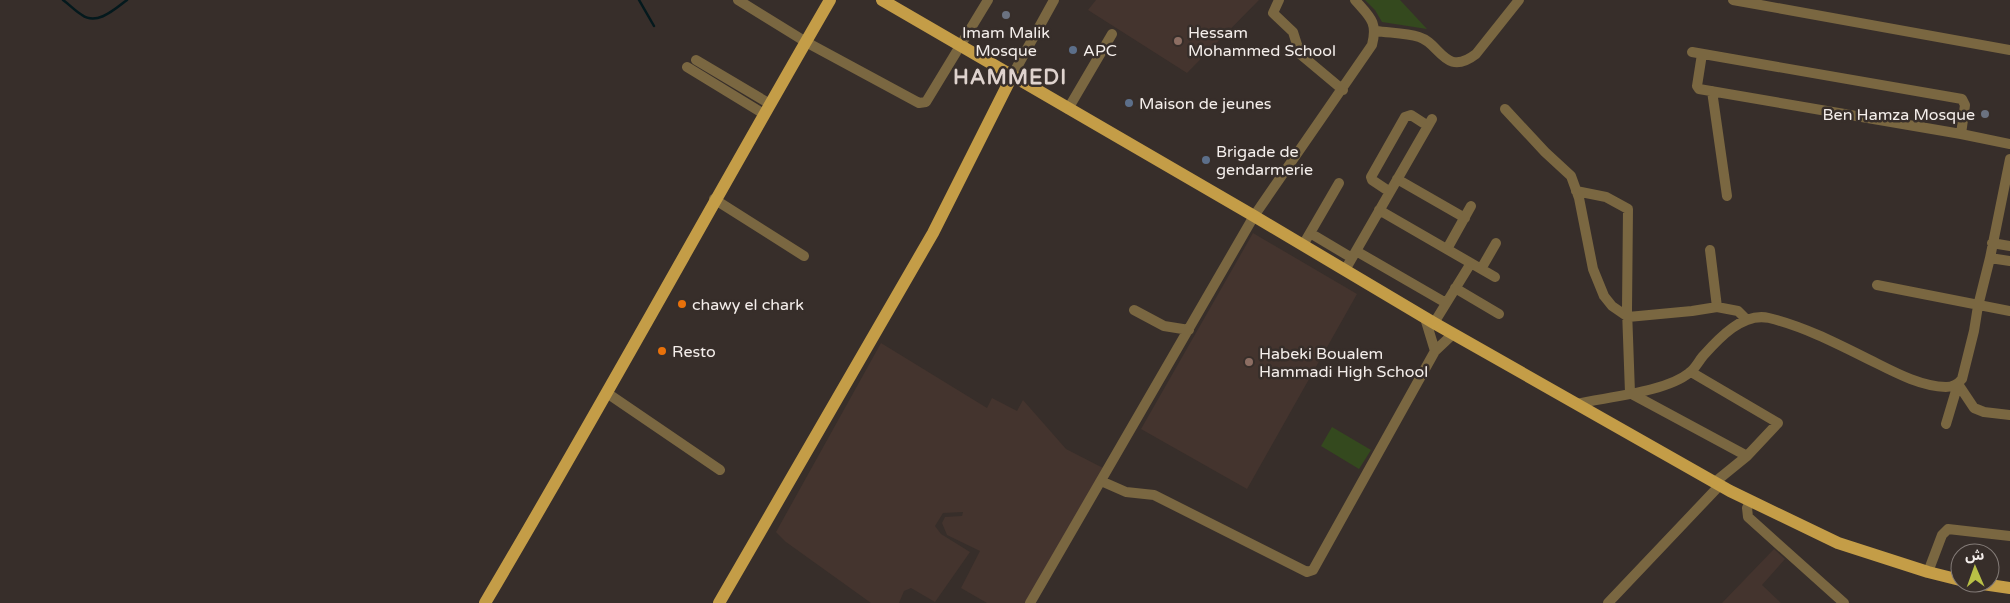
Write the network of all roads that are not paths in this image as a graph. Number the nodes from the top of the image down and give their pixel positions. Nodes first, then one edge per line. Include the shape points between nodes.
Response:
1 (738, 0) edge
2 (830, 0) edge
3 (988, 0) edge
4 (1279, 0) edge
5 (1355, 0) edge
6 (1519, 0) edge
7 (1732, 0) edge
8 (1052, 1) edge
9 (888, 2) edge
10 (1376, 31) junction
11 (1112, 34) dead end
12 (806, 42) junction
13 (960, 46) junction
14 (2010, 50) edge
15 (696, 60) dead end
16 (687, 67) dead end
17 (1012, 76) junction
18 (1343, 90) junction
19 (1712, 91) junction
20 (767, 109) junction
21 (1068, 109) junction
22 (1505, 109) dead end
23 (1961, 134) junction
24 (2010, 144) edge
25 (2010, 159) edge
26 (1397, 179) junction
27 (1340, 183) dead end
28 (1390, 192) junction
29 (1576, 192) junction
30 (1727, 196) dead end
31 (714, 199) junction
32 (1471, 206) dead end
33 (1379, 210) junction
34 (1254, 216) junction
35 (1465, 218) junction
36 (1310, 233) junction
37 (1496, 243) dead end
38 (1992, 243) junction
39 (1303, 245) junction
40 (2010, 246) edge
41 (1447, 249) junction
42 (1710, 250) dead end
43 (1354, 254) junction
44 (804, 256) dead end
45 (1990, 258) junction
46 (2010, 261) edge
47 (1470, 263) junction
48 (1481, 269) junction
49 (1345, 270) junction
50 (1495, 277) dead end
51 (1878, 285) dead end
52 (1455, 288) junction
53 (1446, 303) junction
54 (1978, 306) junction
55 (1717, 307) junction
56 (1134, 310) dead end
57 (2010, 312) edge
58 (1499, 314) dead end
59 (1628, 317) junction
60 (1751, 318) junction
61 (1430, 321) junction
62 (1189, 330) junction
63 (1453, 334) junction
64 (1435, 351) junction
65 (1691, 372) junction
66 (1958, 384) junction
67 (607, 393) junction
68 (1630, 393) junction
69 (1576, 404) junction
70 (2010, 415) edge
71 (1946, 424) dead end
72 (1747, 456) junction
73 (720, 470) dead end
74 (1101, 481) junction
75 (1718, 483) junction
76 (1750, 502) junction
77 (2010, 536) edge
78 (1928, 572) junction
79 (1950, 578) edge
80 (485, 603) edge
81 (720, 603) edge
82 (1030, 603) edge
83 (1608, 603) edge
84 (1844, 603) edge

1 - 12 street
2 - 12 main road
3 - 13 street
4 - 18 street via 1273,13 1293,32 1300,54
5 - 10 street via 1370,16
6 - 10 street via 1468,60 1446,59 1422,37
7 - 14 street
8 - 17 street
9 - 13 main road
10 - 18 street via 1372,45
11 - 21 street
12 - 13 street via 923,104
12 - 20 main road
13 - 17 main road
15 - 20 street
16 - 20 street
17 - 21 main road
17 - 81 main road via 933,233
18 - 34 street
19 - 23 street
19 - 23 street via 1697,86 1697,53 1962,99 1965,105
19 - 30 street
20 - 31 main road
21 - 34 main road
22 - 29 street via 1571,176
23 - 24 street
25 - 38 street
26 - 28 street
26 - 28 street via 1430,122 1411,115 1405,117 1367,182
26 - 35 street
27 - 36 street
28 - 33 street
29 - 59 street via 1593,269 1604,296
29 - 59 street via 1606,198 1628,209
31 - 44 street
31 - 67 main road
32 - 35 street
33 - 41 street
33 - 43 street
34 - 39 main road
34 - 62 street
35 - 41 street
36 - 39 street
36 - 43 street
37 - 48 street
38 - 40 street
38 - 45 street
39 - 49 main road
41 - 47 street
42 - 55 street
43 - 49 street
43 - 53 street
45 - 46 street
45 - 54 street
47 - 48 street
47 - 52 street
48 - 50 street
49 - 61 main road
51 - 54 street
52 - 53 street
52 - 58 street
53 - 61 street
54 - 57 street
54 - 66 street via 1962,379
55 - 59 street
55 - 60 street via 1738,311
56 - 62 street via 1164,326
59 - 68 street
60 - 65 street via 1720,338
60 - 66 street via 1769,318 1819,336 1927,384 1947,387
61 - 63 main road
61 - 64 street
62 - 74 street
63 - 64 street
63 - 69 main road
64 - 74 street via 1310,572 1154,495 1126,492
65 - 68 street via 1678,381
65 - 72 street via 1778,423
66 - 70 street via 1974,408
66 - 71 street
67 - 73 street
67 - 80 main road
68 - 69 street
68 - 72 street
69 - 75 main road
72 - 75 street
74 - 82 street
75 - 76 main road
75 - 83 street
76 - 78 main road via 1838,544
76 - 84 street via 1746,508 1748,517
77 - 78 street via 1948,529 1942,535
78 - 79 main road

